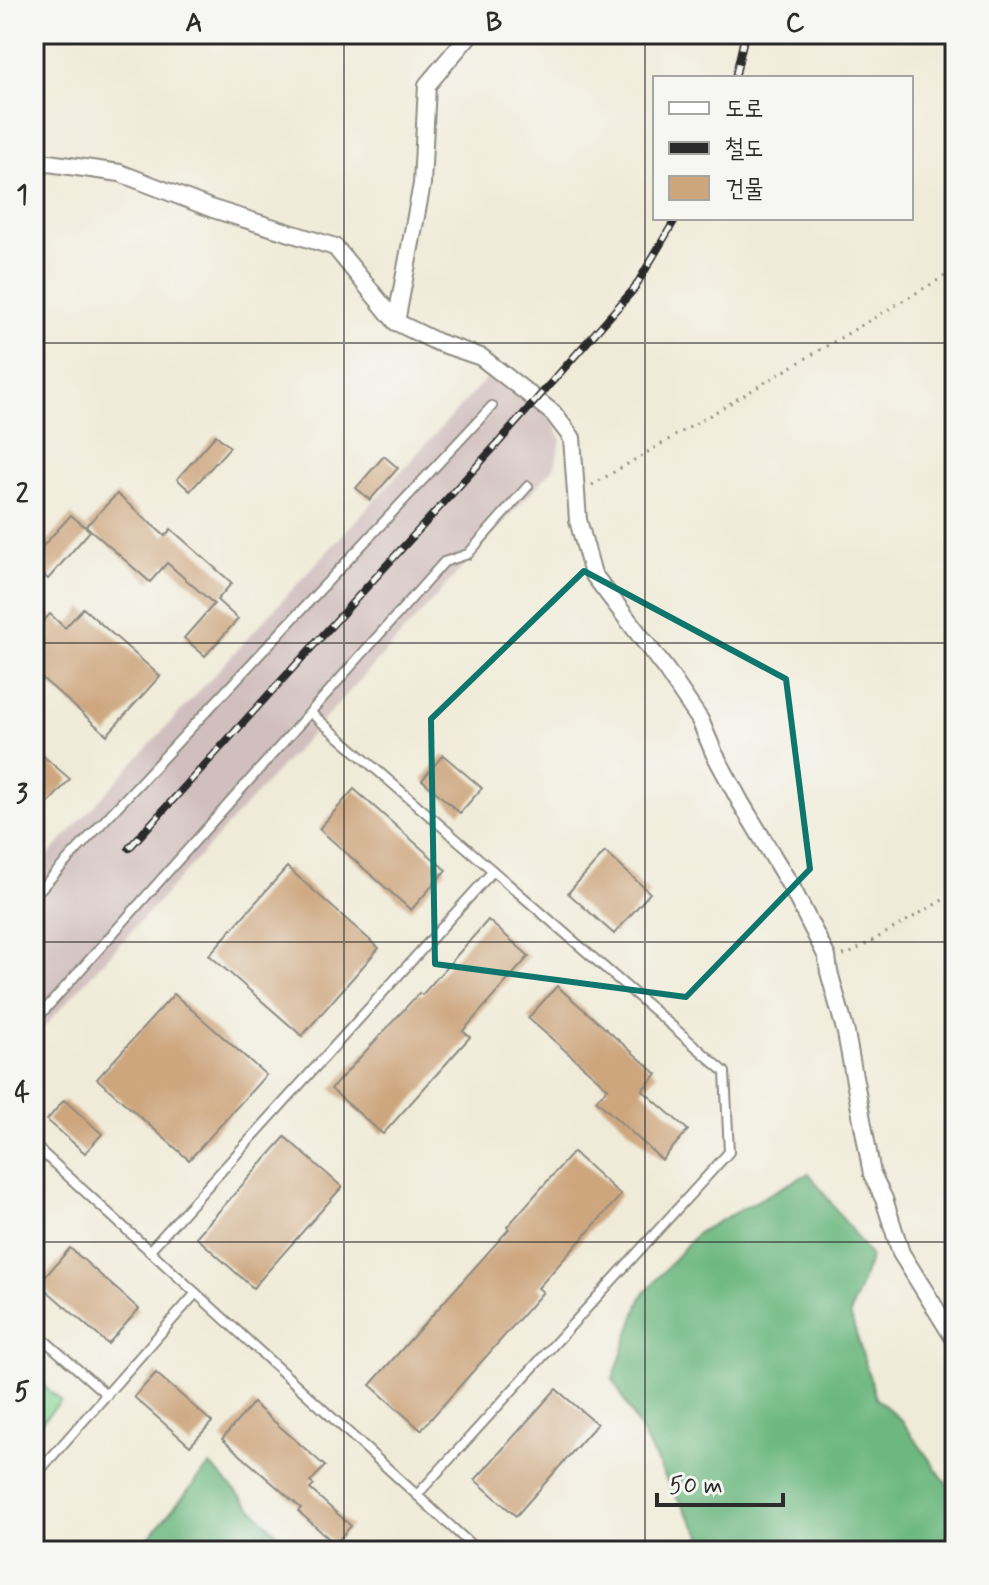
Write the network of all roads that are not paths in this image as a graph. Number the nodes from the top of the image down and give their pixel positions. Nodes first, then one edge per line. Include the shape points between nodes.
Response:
1 (470, 34) edge
2 (34, 161) edge
3 (396, 322) junction
4 (492, 406) dead end
5 (528, 486) dead end
6 (311, 713) junction
7 (493, 871) junction
8 (34, 896) edge
9 (34, 1022) edge
10 (34, 1145) edge
11 (149, 1251) junction
12 (196, 1293) junction
13 (34, 1331) edge
14 (955, 1340) edge
15 (107, 1395) junction
16 (34, 1477) edge
17 (417, 1495) junction
18 (478, 1551) edge

1 - 3 street via 427,85 422,184
2 - 3 street via 120,173 335,247
3 - 14 street via 481,357 553,413 572,438 578,520 593,574 700,720 827,957 872,1174 901,1253
4 - 8 lane
5 - 6 lane via 468,554 444,562
6 - 7 lane
6 - 9 lane
7 - 11 lane
7 - 17 lane via 725,1072 729,1152
10 - 11 lane
11 - 12 lane
12 - 15 lane
12 - 17 lane
13 - 15 lane
15 - 16 lane
17 - 18 lane

